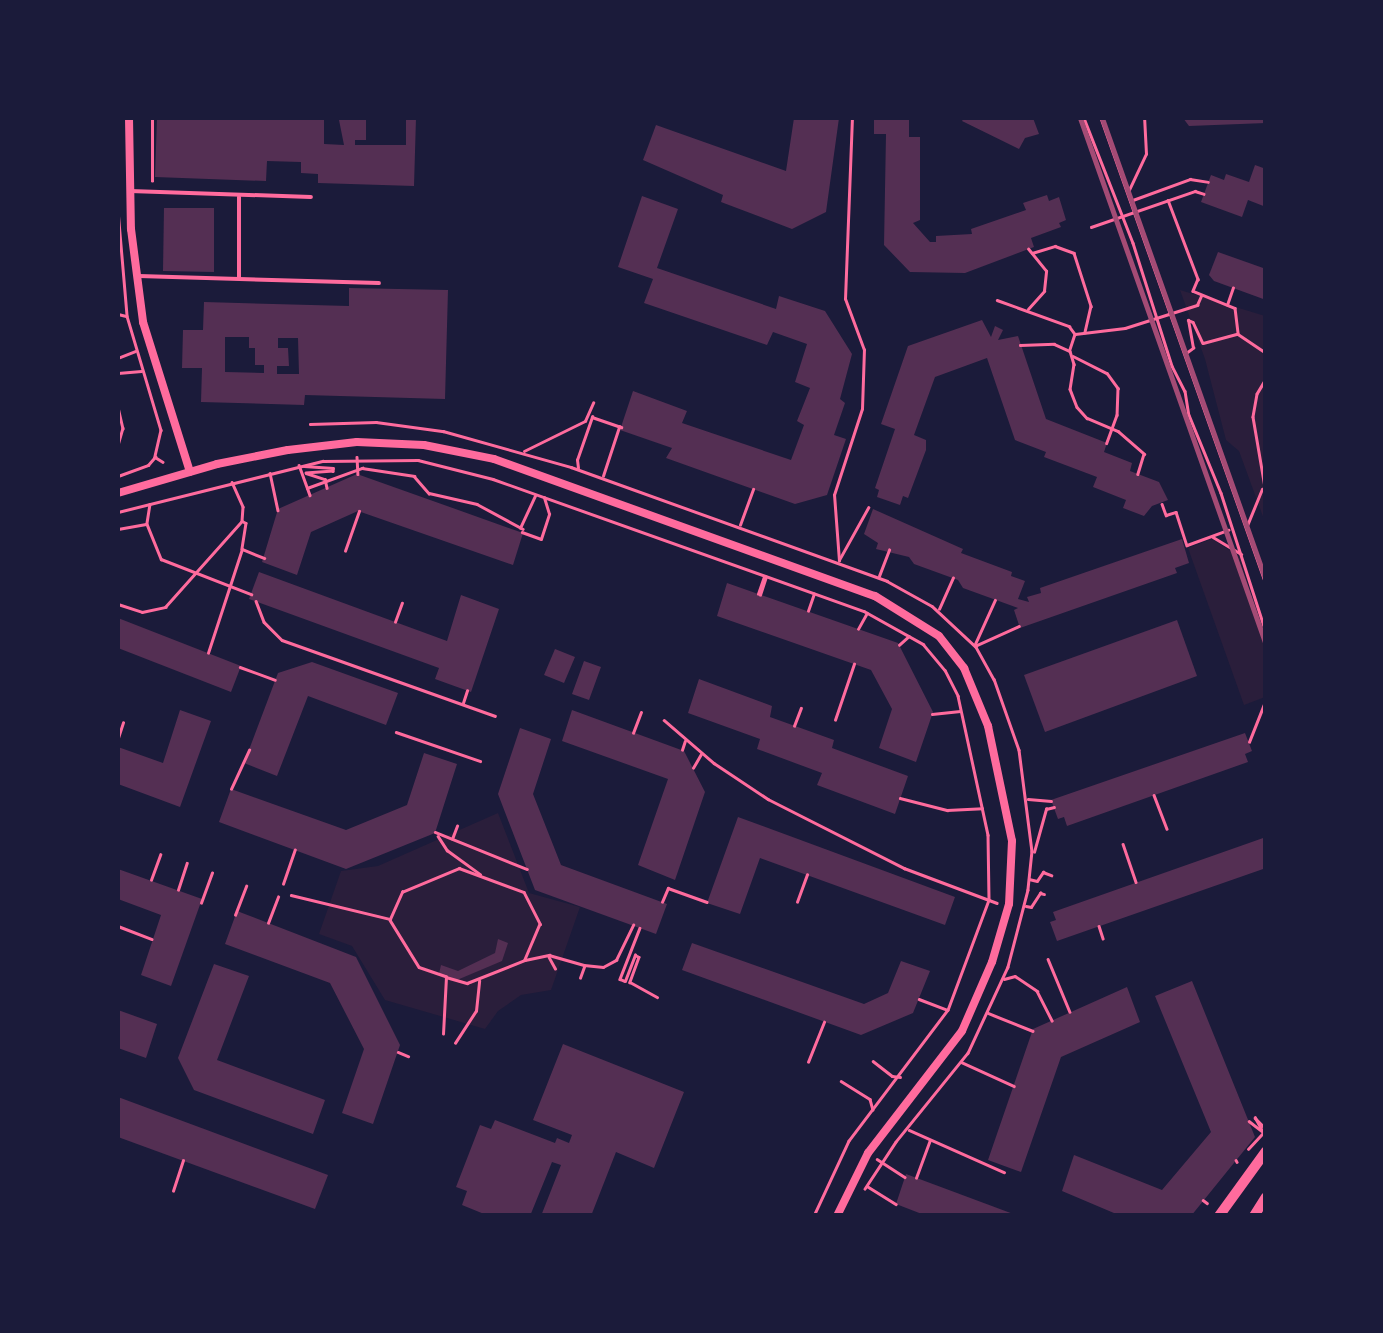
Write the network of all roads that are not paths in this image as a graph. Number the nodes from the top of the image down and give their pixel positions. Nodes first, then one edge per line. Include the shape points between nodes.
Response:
1 (129, 118) edge
2 (130, 190) junction
3 (239, 196) junction
4 (312, 197) dead end
5 (136, 276) junction
6 (239, 277) junction
7 (379, 282) dead end
8 (190, 472) junction
9 (118, 493) edge
10 (1266, 1151) edge
11 (1266, 1197) edge
12 (837, 1216) edge
13 (1218, 1216) edge
14 (1254, 1216) edge

1 - 2 street
2 - 3 lane
2 - 5 street
3 - 4 lane
3 - 6 lane
5 - 6 lane
5 - 8 street via 160,389
6 - 7 lane
8 - 9 street
8 - 12 street via 357,442 494,459 902,608 952,651 982,708 1012,841 1010,904 973,1010 868,1153
10 - 13 main road
11 - 14 main road

